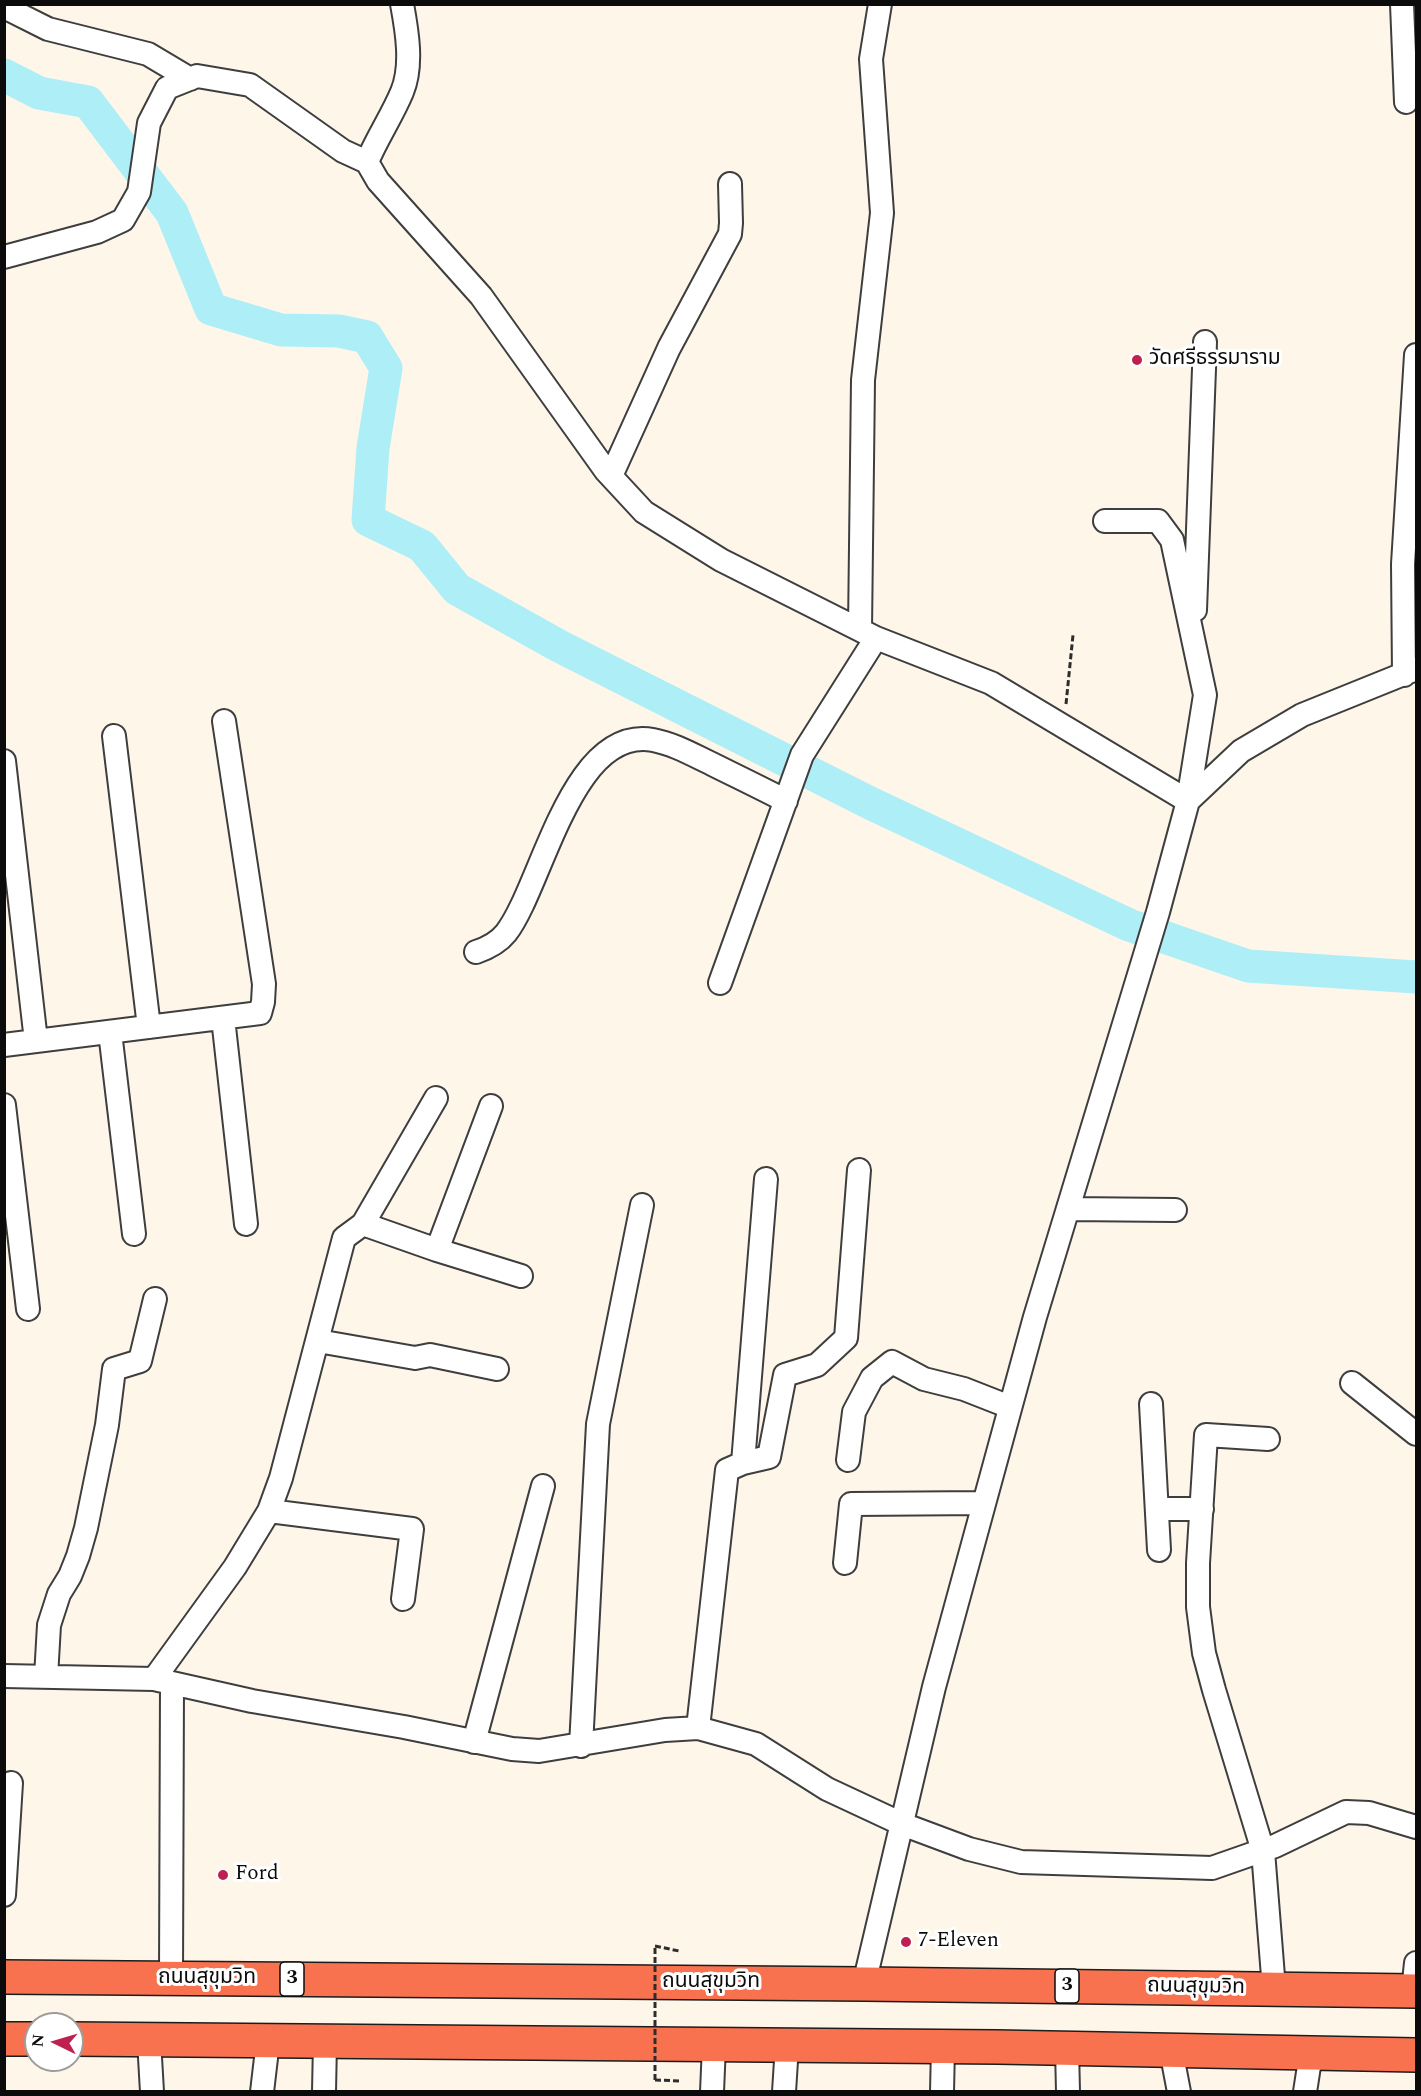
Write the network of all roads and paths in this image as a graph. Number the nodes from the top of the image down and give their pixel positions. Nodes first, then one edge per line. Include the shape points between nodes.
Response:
1 (402, 4) edge
2 (880, 4) edge
3 (1402, 4) edge
4 (18, 10) edge
5 (190, 79) junction
6 (1406, 102) dead end
7 (367, 162) junction
8 (730, 184) dead end
9 (4, 257) edge
10 (1205, 342) dead end
11 (1416, 355) edge
12 (611, 476) junction
13 (1105, 521) dead end
14 (868, 633) junction
15 (1073, 635) dead end
16 (1194, 644) junction
17 (1410, 672) edge
18 (224, 721) dead end
19 (1063, 726) junction
20 (114, 736) dead end
21 (4, 761) edge
22 (789, 791) junction
23 (1188, 801) junction
24 (476, 952) dead end
25 (720, 983) dead end
26 (223, 1018) junction
27 (148, 1027) junction
28 (110, 1032) junction
29 (36, 1041) junction
30 (4, 1045) edge
31 (436, 1098) dead end
32 (4, 1105) edge
33 (491, 1107) dead end
34 (859, 1170) dead end
35 (766, 1179) dead end
36 (642, 1205) dead end
37 (1068, 1209) junction
38 (1175, 1210) dead end
39 (246, 1224) dead end
40 (363, 1224) junction
41 (135, 1234) dead end
42 (437, 1250) junction
43 (521, 1276) dead end
44 (155, 1299) dead end
45 (28, 1309) dead end
46 (318, 1341) junction
47 (497, 1369) dead end
48 (1352, 1383) dead end
49 (1151, 1404) dead end
50 (1010, 1407) junction
51 (1416, 1434) edge
52 (1268, 1439) dead end
53 (848, 1460) dead end
54 (743, 1463) junction
55 (543, 1486) dead end
56 (984, 1503) junction
57 (1157, 1509) junction
58 (1202, 1509) junction
59 (269, 1511) junction
60 (1159, 1550) dead end
61 (845, 1563) dead end
62 (403, 1599) dead end
63 (4, 1676) edge
64 (46, 1677) junction
65 (163, 1681) junction
66 (698, 1728) junction
67 (474, 1742) junction
68 (581, 1746) junction
69 (11, 1783) dead end
70 (902, 1824) junction
71 (1416, 1827) edge
72 (1263, 1851) junction
73 (4, 1895) edge
74 (679, 1951) dead end
75 (4, 1977) edge
76 (171, 1978) junction
77 (1415, 1982) edge
78 (864, 1984) junction
79 (1274, 1989) junction
80 (4, 2039) edge
81 (24, 2039) edge
82 (84, 2039) edge
83 (148, 2040) junction
84 (268, 2041) junction
85 (325, 2042) junction
86 (714, 2045) junction
87 (787, 2045) junction
88 (944, 2047) junction
89 (1067, 2048) junction
90 (1172, 2050) junction
91 (1319, 2053) junction
92 (1416, 2055) edge
93 (682, 2081) dead end
94 (152, 2091) edge
95 (262, 2091) edge
96 (324, 2091) edge
97 (712, 2091) edge
98 (784, 2091) edge
99 (942, 2091) edge
100 (1068, 2091) edge
101 (1179, 2091) edge
102 (1305, 2091) edge

1 - 7 street via 409,51 403,90
2 - 14 street via 871,59 882,213 862,380
3 - 6 street
4 - 5 street via 48,29 148,54
5 - 7 street via 196,76 250,85 343,151
5 - 9 street via 167,88 149,123 139,192 123,220 97,232
7 - 12 street via 378,181 481,296
8 - 12 street via 730,234 669,348
10 - 16 street
11 - 17 street via 1403,564
12 - 14 street via 644,512 720,560
13 - 16 street via 1158,521 1172,540
14 - 19 street via 991,683
14 - 22 street via 802,755
15 - 19 path
16 - 23 street via 1205,695
17 - 23 street via 1302,715 1241,751
18 - 26 street via 264,984 260,1013
19 - 23 street
20 - 27 street
21 - 29 street
22 - 24 street via 650,740 627,742 612,749 592,765 578,786 505,934 492,946
22 - 25 street
23 - 37 street
26 - 27 street
26 - 39 street
27 - 28 street
28 - 29 street
28 - 41 street
29 - 30 street
31 - 40 street
32 - 45 street
33 - 42 street
34 - 54 street via 846,1338 817,1365 785,1375 769,1457
35 - 54 street
36 - 68 street via 598,1424
37 - 38 street
37 - 50 street
40 - 42 street
40 - 46 street via 344,1238
42 - 43 street
44 - 64 street via 140,1361 114,1369 86,1528 49,1624
46 - 47 street via 415,1359 430,1355
46 - 59 street
48 - 51 street
49 - 57 street
50 - 53 street via 924,1378 892,1362 872,1378 854,1412
50 - 56 street
52 - 58 street via 1206,1435
54 - 66 street via 727,1470
55 - 67 street
56 - 61 street via 851,1504
56 - 70 street
57 - 58 street
57 - 60 street
58 - 72 street via 1198,1607 1204,1653
59 - 62 street via 412,1529
59 - 65 street
63 - 64 street
64 - 65 street
65 - 67 street
65 - 76 street
66 - 68 street via 665,1730
66 - 70 street via 756,1744 827,1789
67 - 68 street via 539,1751
69 - 73 street
70 - 72 street via 969,1849 1021,1862 1212,1868
70 - 78 street
71 - 72 street via 1369,1813 1346,1812
72 - 79 street
74 - 93 path, bridge via 655,1946 655,2080
75 - 76 highway, ถนนสุขุมวิท / 3
76 - 78 highway, ถนนสุขุมวิท / 3
77 - 79 highway, ถนนสุขุมวิท / 3
78 - 79 highway, ถนนสุขุมวิท / 3
80 - 81 highway
82 - 83 highway
83 - 84 highway
83 - 94 street
84 - 85 highway
84 - 95 street
85 - 86 highway
85 - 96 street
86 - 87 highway
86 - 97 street
87 - 88 highway
87 - 98 street
88 - 89 highway
88 - 99 street
89 - 90 highway
89 - 100 street
90 - 91 highway
90 - 101 street
91 - 92 highway
91 - 102 street via 1309,2066

